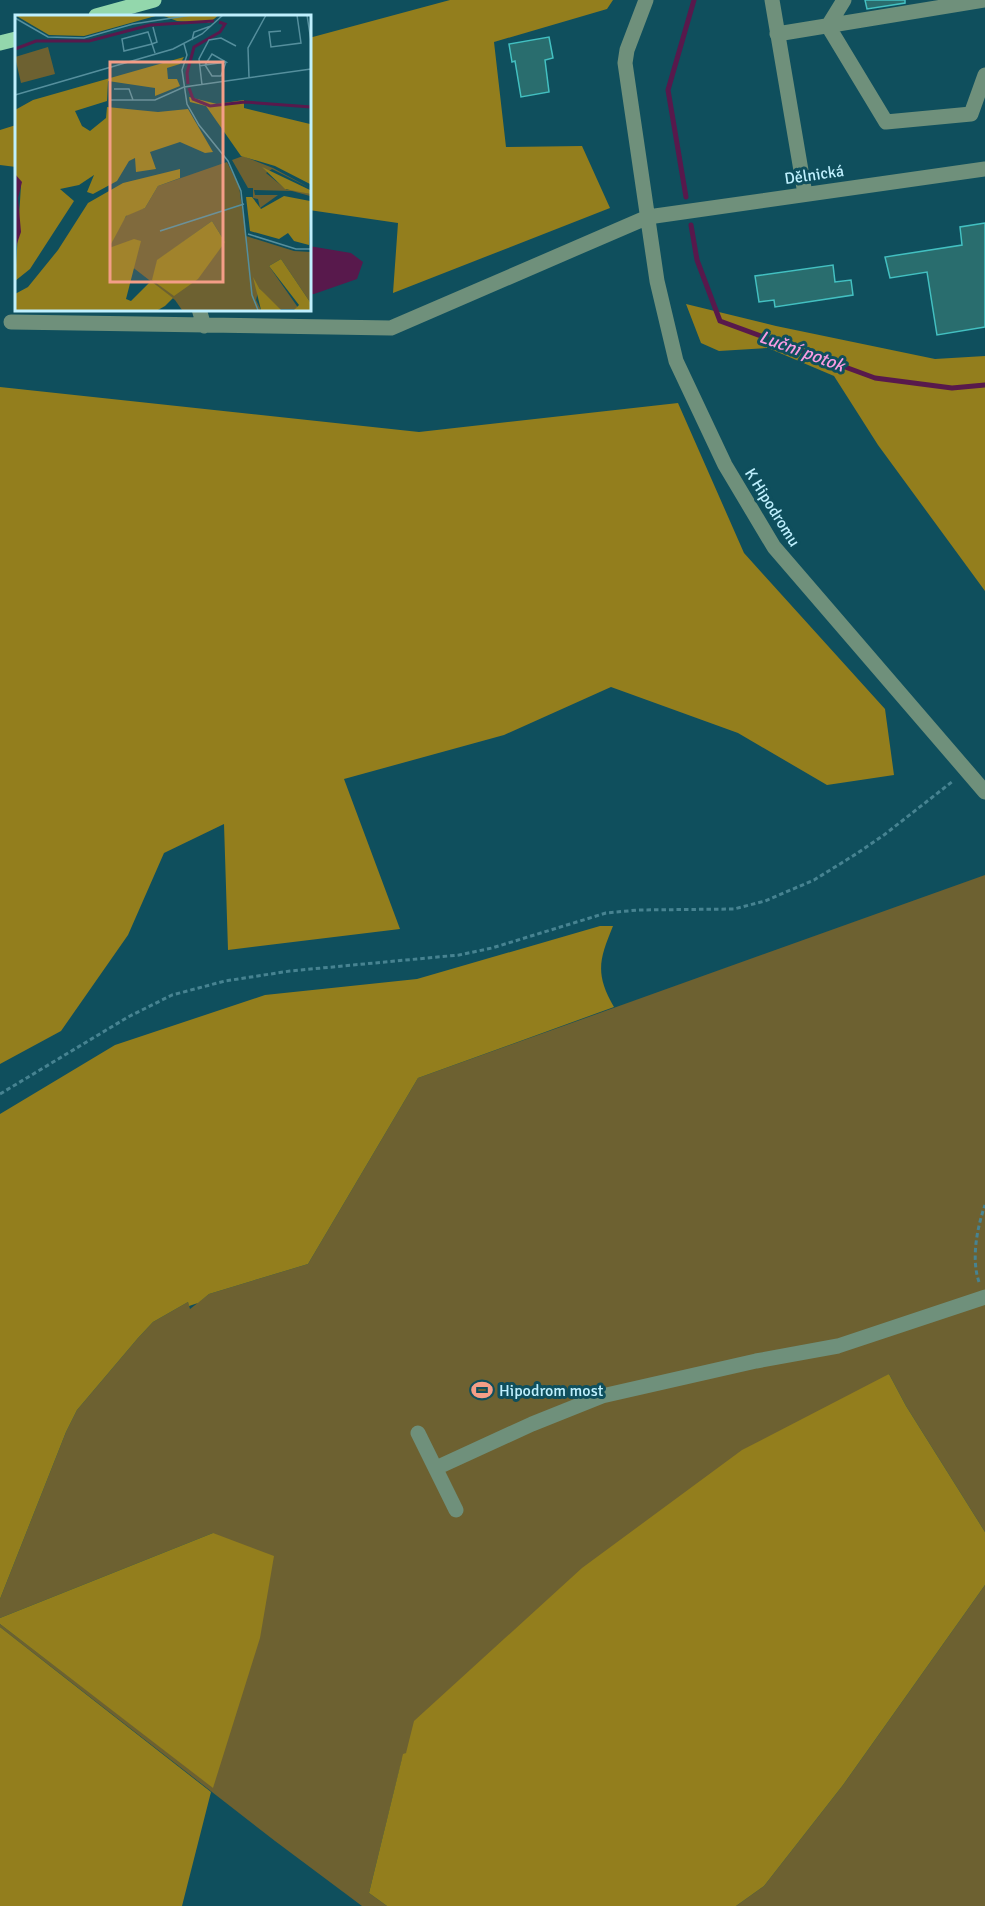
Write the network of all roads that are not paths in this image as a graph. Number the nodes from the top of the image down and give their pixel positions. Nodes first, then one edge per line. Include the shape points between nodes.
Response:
1 (154, 0) edge
2 (646, 0) edge
3 (772, 0) edge
4 (844, 0) edge
5 (985, 0) edge
6 (100, 15) edge
7 (828, 26) junction
8 (777, 34) junction
9 (15, 39) edge
10 (0, 43) edge
11 (985, 75) edge
12 (985, 169) edge
13 (805, 194) junction
14 (648, 217) junction
15 (199, 310) edge
16 (11, 322) dead end
17 (204, 326) junction
18 (985, 792) edge
19 (985, 1298) edge
20 (418, 1433) dead end
21 (436, 1468) junction
22 (456, 1510) dead end

1 - 6 main road
2 - 14 street, K Hipodromu via 625,63
3 - 8 street
4 - 7 street
5 - 7 street
7 - 8 street
7 - 11 street via 886,122 971,114
8 - 13 street
9 - 10 main road
12 - 13 street, Dělnická
13 - 14 street, Dělnická
14 - 17 street, Dělnická via 391,328
14 - 18 street, K Hipodromu via 657,281 676,361 725,465 774,547
15 - 17 street
16 - 17 street, Dělnická
19 - 21 street via 838,1346 602,1396
20 - 21 street
21 - 22 street

